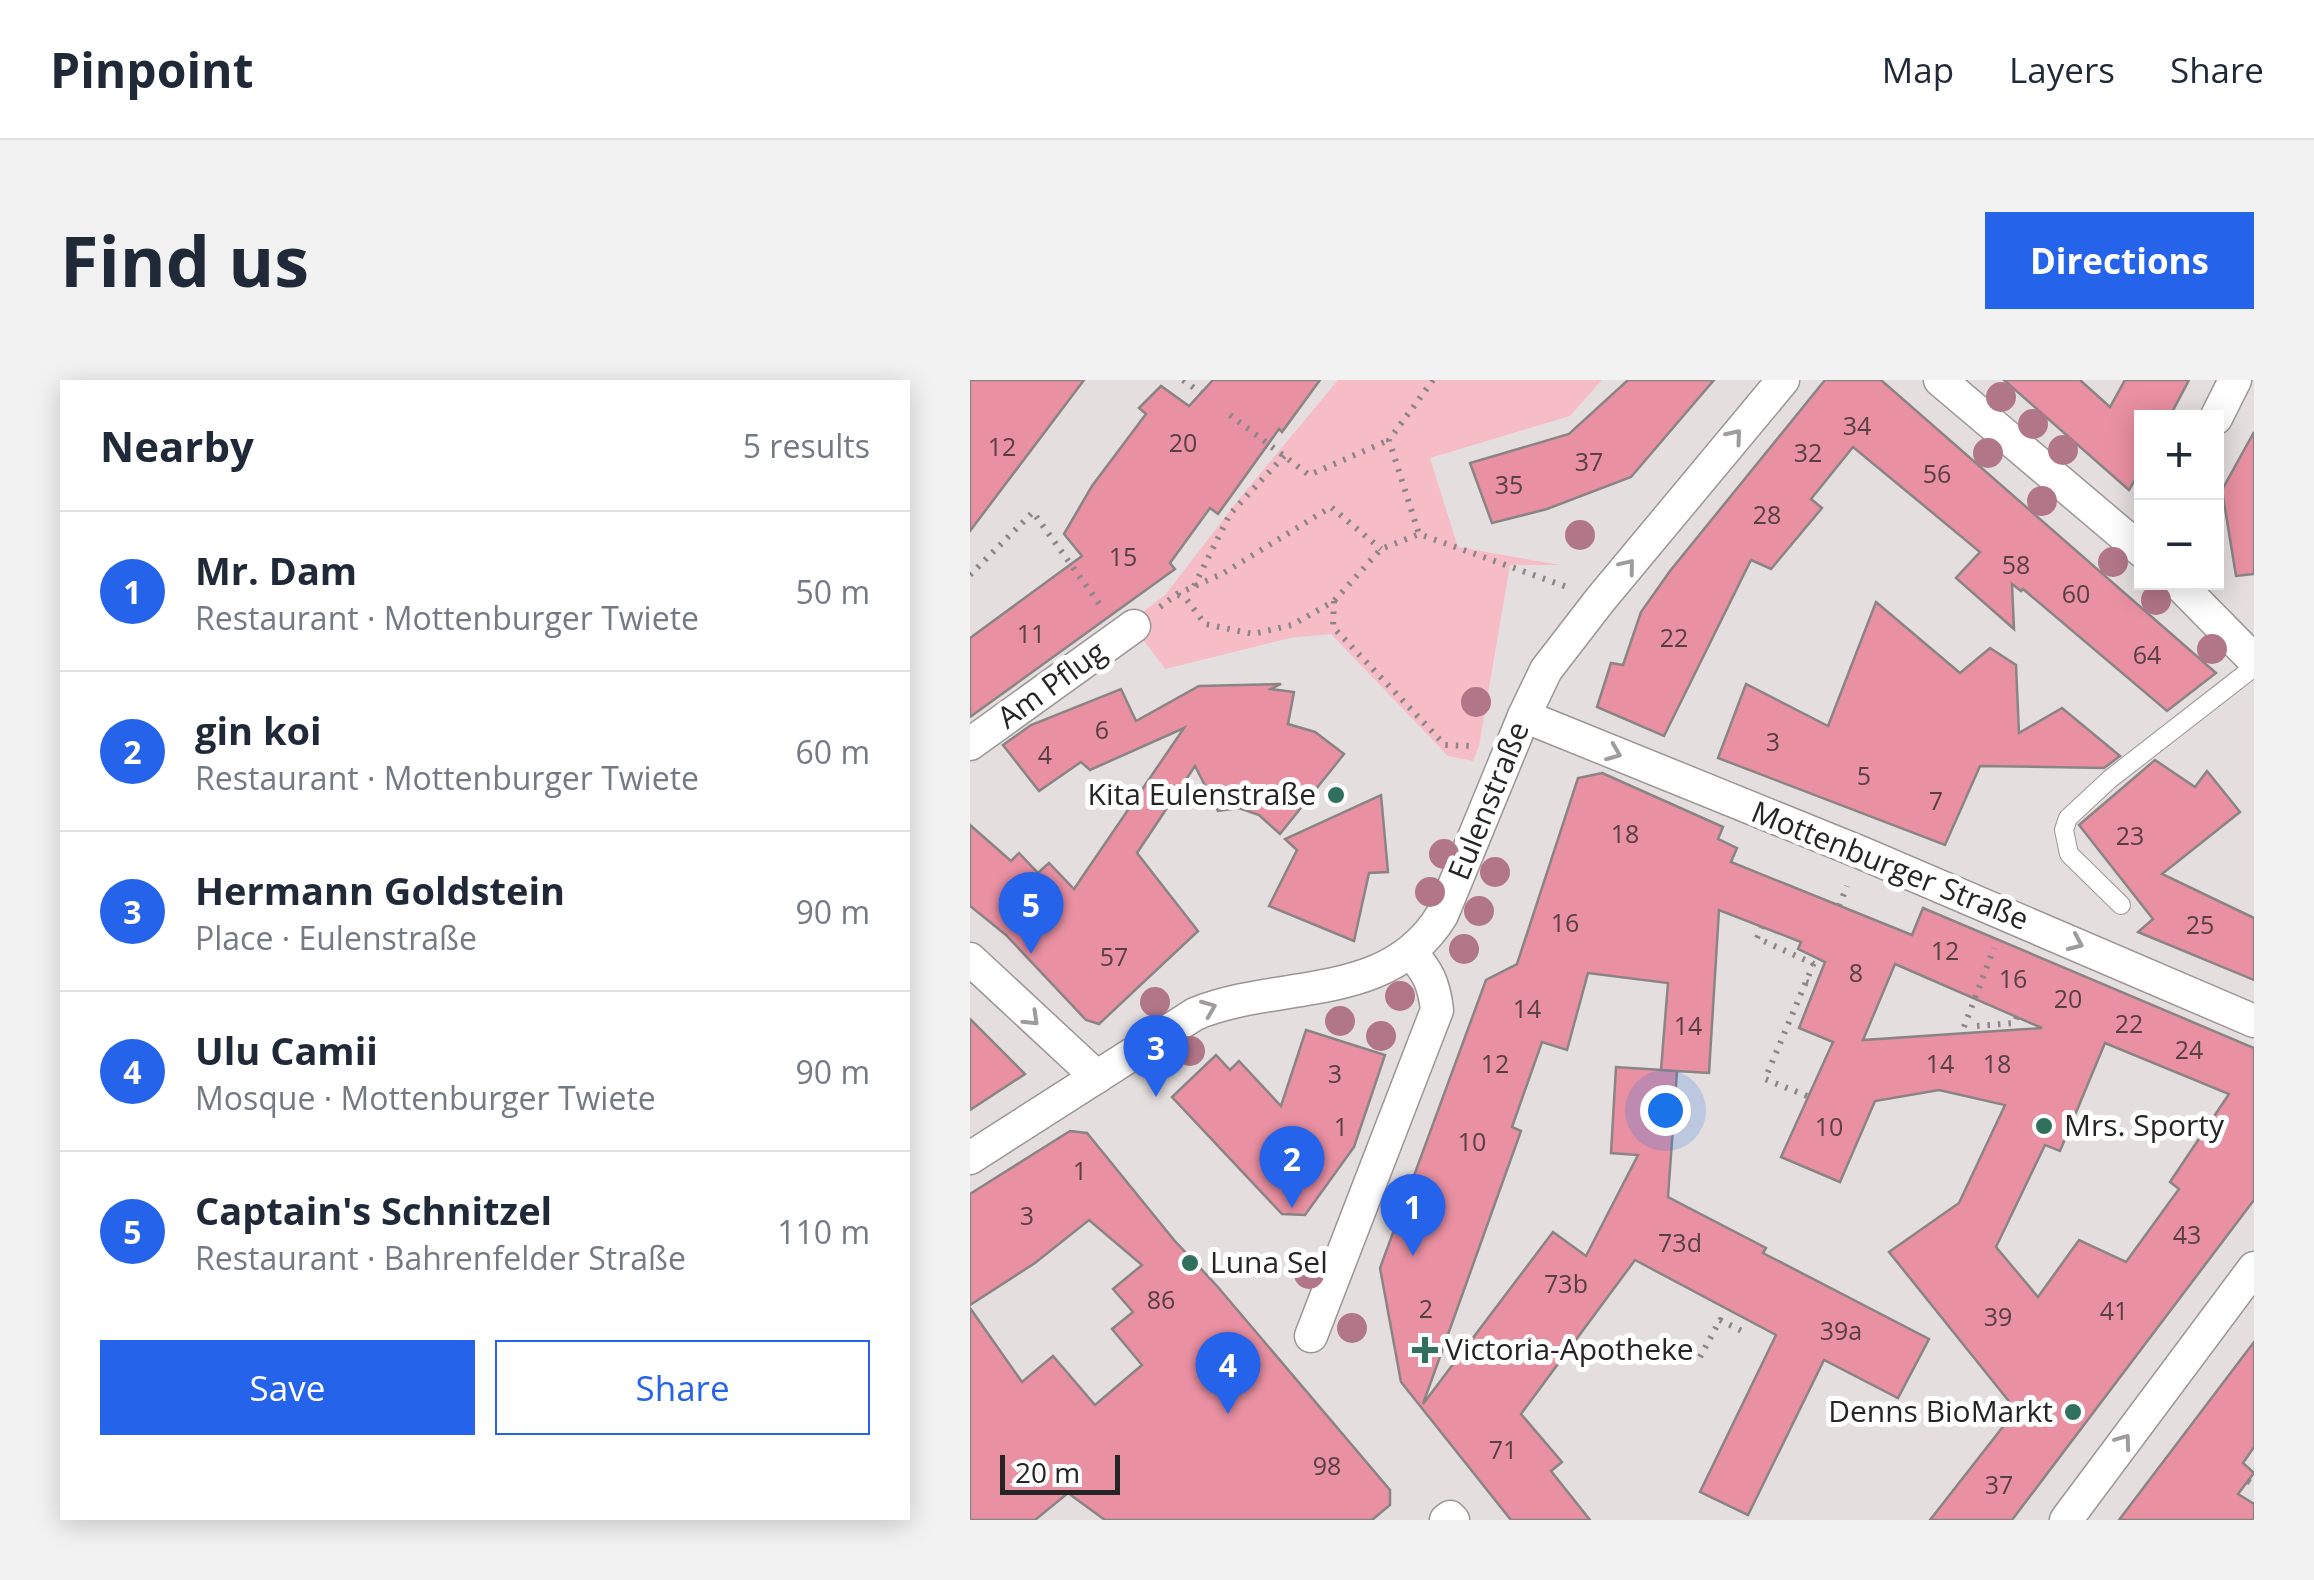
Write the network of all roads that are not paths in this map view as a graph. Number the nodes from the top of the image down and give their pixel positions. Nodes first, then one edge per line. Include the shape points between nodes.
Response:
1 (1782, 380) edge
2 (1940, 380) edge
3 (2236, 380) edge
4 (2220, 410) edge
5 (2134, 544) edge
6 (2185, 590) edge
7 (1128, 630) road end
8 (2254, 664) edge
9 (1524, 716) junction
10 (970, 744) edge
11 (2121, 904) dead end
12 (1410, 952) junction
13 (970, 959) edge
14 (2254, 1021) edge
15 (1097, 1077) junction
16 (970, 1158) edge
17 (2254, 1268) edge
18 (1311, 1336) dead end
19 (2066, 1520) edge

9 -> 1 street, Eulenstraße via 1546,670
2 - 5 street
3 - 4 street
6 - 8 street
7 - 10 street, Am Pflug
8 - 11 lane via 2068,818 2069,854
9 - 12 street, Eulenstraße via 1442,915
9 -> 14 street, Mottenburger Straße
15 -> 12 street, Eulenstraße via 1168,1029 1224,1002 1362,978
12 - 18 street via 1429,973 1437,1010
13 -> 15 street
15 - 16 street, Eulenstraße
19 -> 17 street

